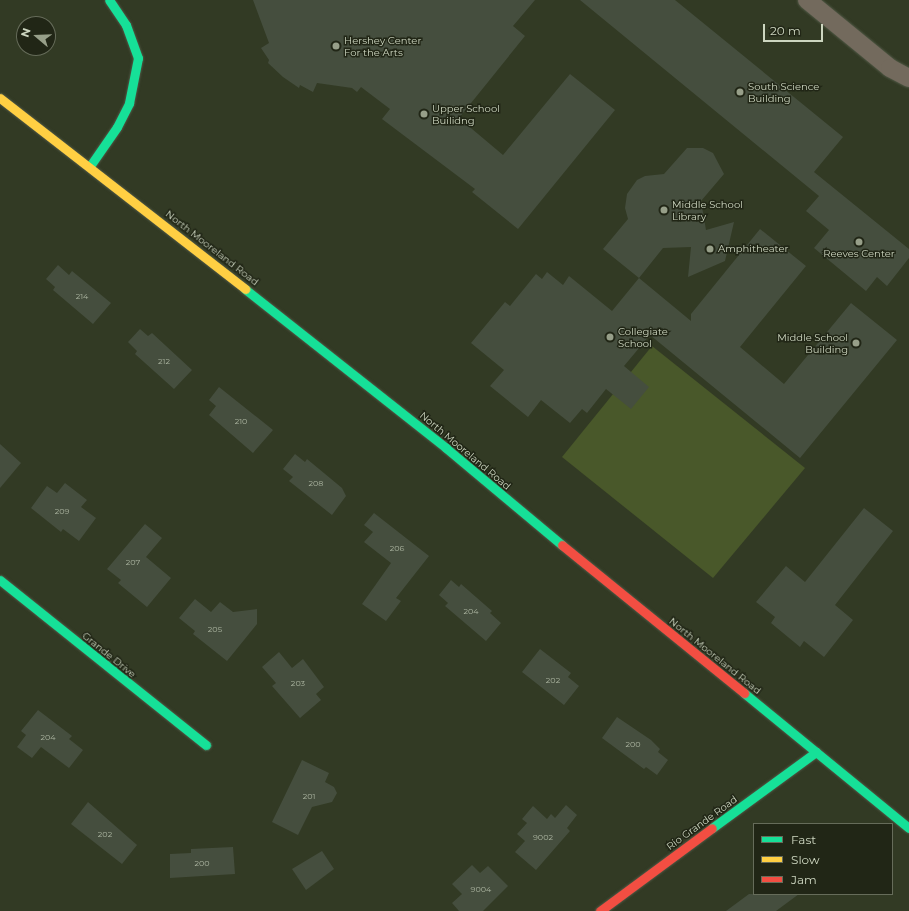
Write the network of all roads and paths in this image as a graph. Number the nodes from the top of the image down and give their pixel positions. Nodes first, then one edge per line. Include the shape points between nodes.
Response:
1 (109, 0) edge
2 (808, 0) edge
3 (909, 78) edge
4 (0, 98) edge
5 (90, 166) junction
6 (0, 580) edge
7 (206, 745) dead end
8 (816, 752) junction
9 (909, 828) edge
10 (600, 911) edge

1 - 5 street via 126,24 138,58 129,102 117,127
2 - 3 street via 890,68
4 - 5 street, North Mooreland Road
5 - 8 street, North Mooreland Road via 446,448
6 - 7 street, Grande Drive
8 - 9 street, North Mooreland Road
8 - 10 street, Rio Grande Road

